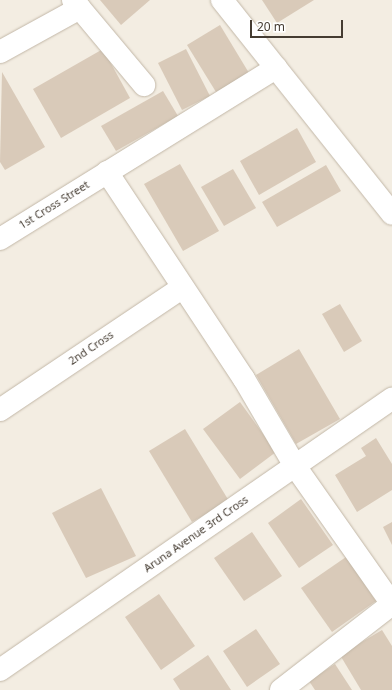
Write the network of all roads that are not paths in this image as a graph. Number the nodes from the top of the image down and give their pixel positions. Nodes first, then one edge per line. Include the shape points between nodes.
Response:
1 (222, 0) edge
2 (77, 4) edge
3 (0, 52) edge
4 (276, 68) junction
5 (144, 85) dead end
6 (107, 172) junction
7 (392, 214) edge
8 (0, 239) edge
9 (183, 286) junction
10 (392, 399) edge
11 (0, 410) edge
12 (295, 466) junction
13 (392, 604) edge
14 (0, 670) edge
15 (282, 690) edge

1 - 4 street
2 - 3 street
2 - 5 street
4 - 6 street, 1st Cross Street
4 - 7 street
6 - 8 street, 1st Cross Street
6 - 9 street
9 - 11 street, 2nd Cross
9 - 12 street
10 - 12 street, Aruna Avenue 3rd Cross
12 - 13 street
12 - 14 street, Aruna Avenue 3rd Cross
13 - 15 street

